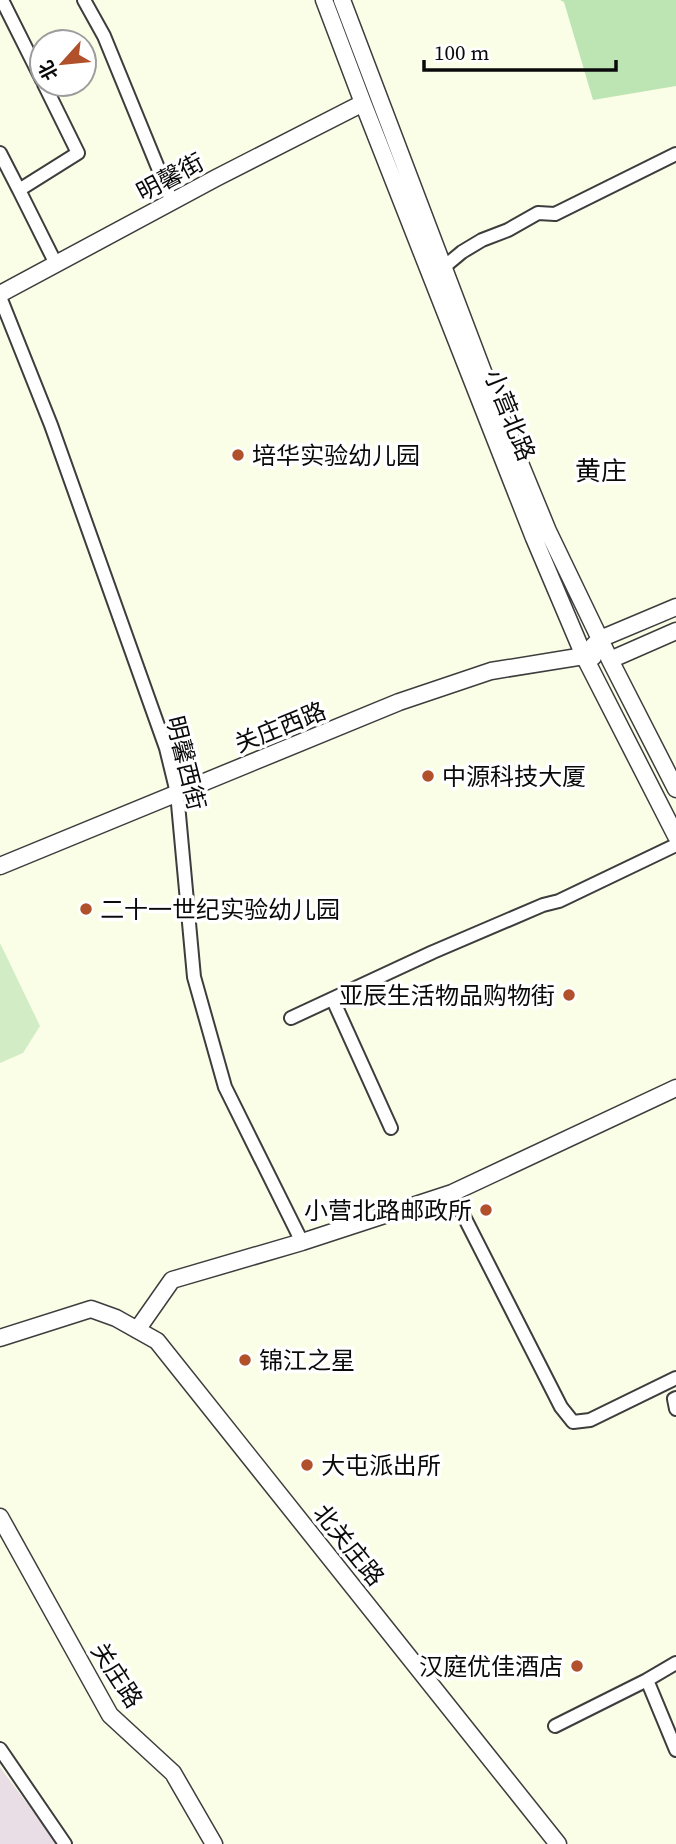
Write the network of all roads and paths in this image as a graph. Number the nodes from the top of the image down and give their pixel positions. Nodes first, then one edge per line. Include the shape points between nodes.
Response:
1 (2, 0) edge
2 (84, 0) edge
3 (324, 0) edge
4 (342, 0) edge
5 (28, 52) edge
6 (51, 98) edge
7 (362, 103) junction
8 (0, 153) edge
9 (676, 154) edge
10 (19, 190) junction
11 (172, 201) junction
12 (56, 264) junction
13 (444, 267) junction
14 (0, 296) edge
15 (676, 607) edge
16 (676, 631) edge
17 (600, 639) junction
18 (584, 656) junction
19 (610, 660) junction
20 (676, 789) edge
21 (177, 793) junction
22 (676, 836) edge
23 (676, 845) edge
24 (0, 866) edge
25 (332, 999) junction
26 (291, 1018) dead end
27 (676, 1088) edge
28 (391, 1128) dead end
29 (453, 1194) junction
30 (302, 1242) junction
31 (136, 1329) junction
32 (0, 1338) edge
33 (676, 1377) edge
34 (676, 1398) edge
35 (676, 1409) edge
36 (0, 1517) edge
37 (676, 1663) edge
38 (647, 1679) junction
39 (555, 1726) dead end
40 (0, 1749) edge
41 (676, 1750) edge
42 (12, 1766) junction
43 (0, 1772) edge
44 (65, 1844) edge
45 (215, 1844) edge
46 (558, 1844) edge

1 - 5 street
2 - 11 street via 104,36
3 - 7 street, 小营北路
4 - 13 street, 小营北路
6 - 10 street via 78,153
7 - 11 street, 明馨街
7 - 18 street, 小营北路
8 - 10 street
9 - 13 street via 555,214 538,213 482,240
10 - 12 street
11 - 12 street, 明馨街
12 - 14 street, 明馨街
13 - 17 street, 小营北路 via 548,531
14 - 21 street, 明馨西街 via 51,425 166,748
15 - 17 street
16 - 19 street
17 - 18 street
17 - 19 street, 小营北路
18 - 19 street, 关庄西路
18 - 21 street, 关庄西路 via 491,671 399,702
18 - 22 street, 小营北路
19 - 20 street, 小营北路
21 - 24 street, 关庄西路
21 - 30 street, 明馨西街 via 194,977 225,1087
23 - 25 street
25 - 26 street
25 - 28 street
27 - 29 street
29 - 30 street
29 - 33 street via 561,1407 573,1422 590,1420
30 - 31 street via 172,1280
31 - 32 street, 北关庄路 via 91,1309
31 - 46 street, 北关庄路 via 157,1341
34 - 35 street
36 - 45 street, 关庄路 via 110,1715 173,1773
37 - 38 street
38 - 39 street
38 - 41 street
40 - 42 street
42 - 43 street
42 - 44 street

